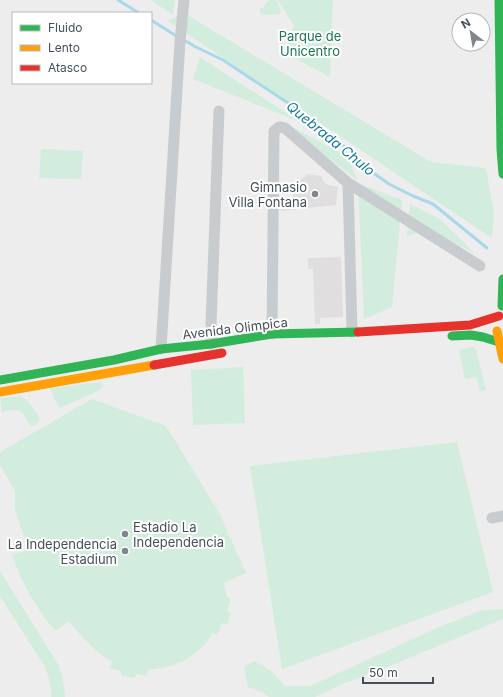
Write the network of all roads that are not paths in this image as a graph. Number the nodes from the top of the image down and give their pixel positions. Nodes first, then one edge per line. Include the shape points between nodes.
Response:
1 (184, 0) edge
2 (499, 0) edge
3 (219, 111) dead end
4 (503, 174) edge
5 (348, 183) junction
6 (480, 266) dead end
7 (503, 279) edge
8 (503, 306) edge
9 (499, 316) junction
10 (352, 332) junction
11 (272, 334) junction
12 (447, 337) dead end
13 (499, 342) junction
14 (211, 344) junction
15 (161, 349) junction
16 (233, 351) dead end
17 (503, 359) edge
18 (0, 380) edge
19 (0, 392) edge
20 (503, 516) edge
21 (492, 518) dead end

1 - 15 street
2 - 4 main road
3 - 14 street
5 - 6 street
5 - 10 street
5 - 11 street via 285,128 274,131
7 - 8 main road
8 - 9 main road
9 - 10 main road, Avenida Olimpica via 470,325
9 - 13 main road
10 - 11 main road, Avenida Olimpica
11 - 14 main road, Avenida Olimpica
12 - 13 main road via 471,335
13 - 17 main road
14 - 15 main road, Avenida Olimpica
15 - 18 main road, Avenida Olimpica
16 - 19 main road, Avenida Olimpica
20 - 21 street

